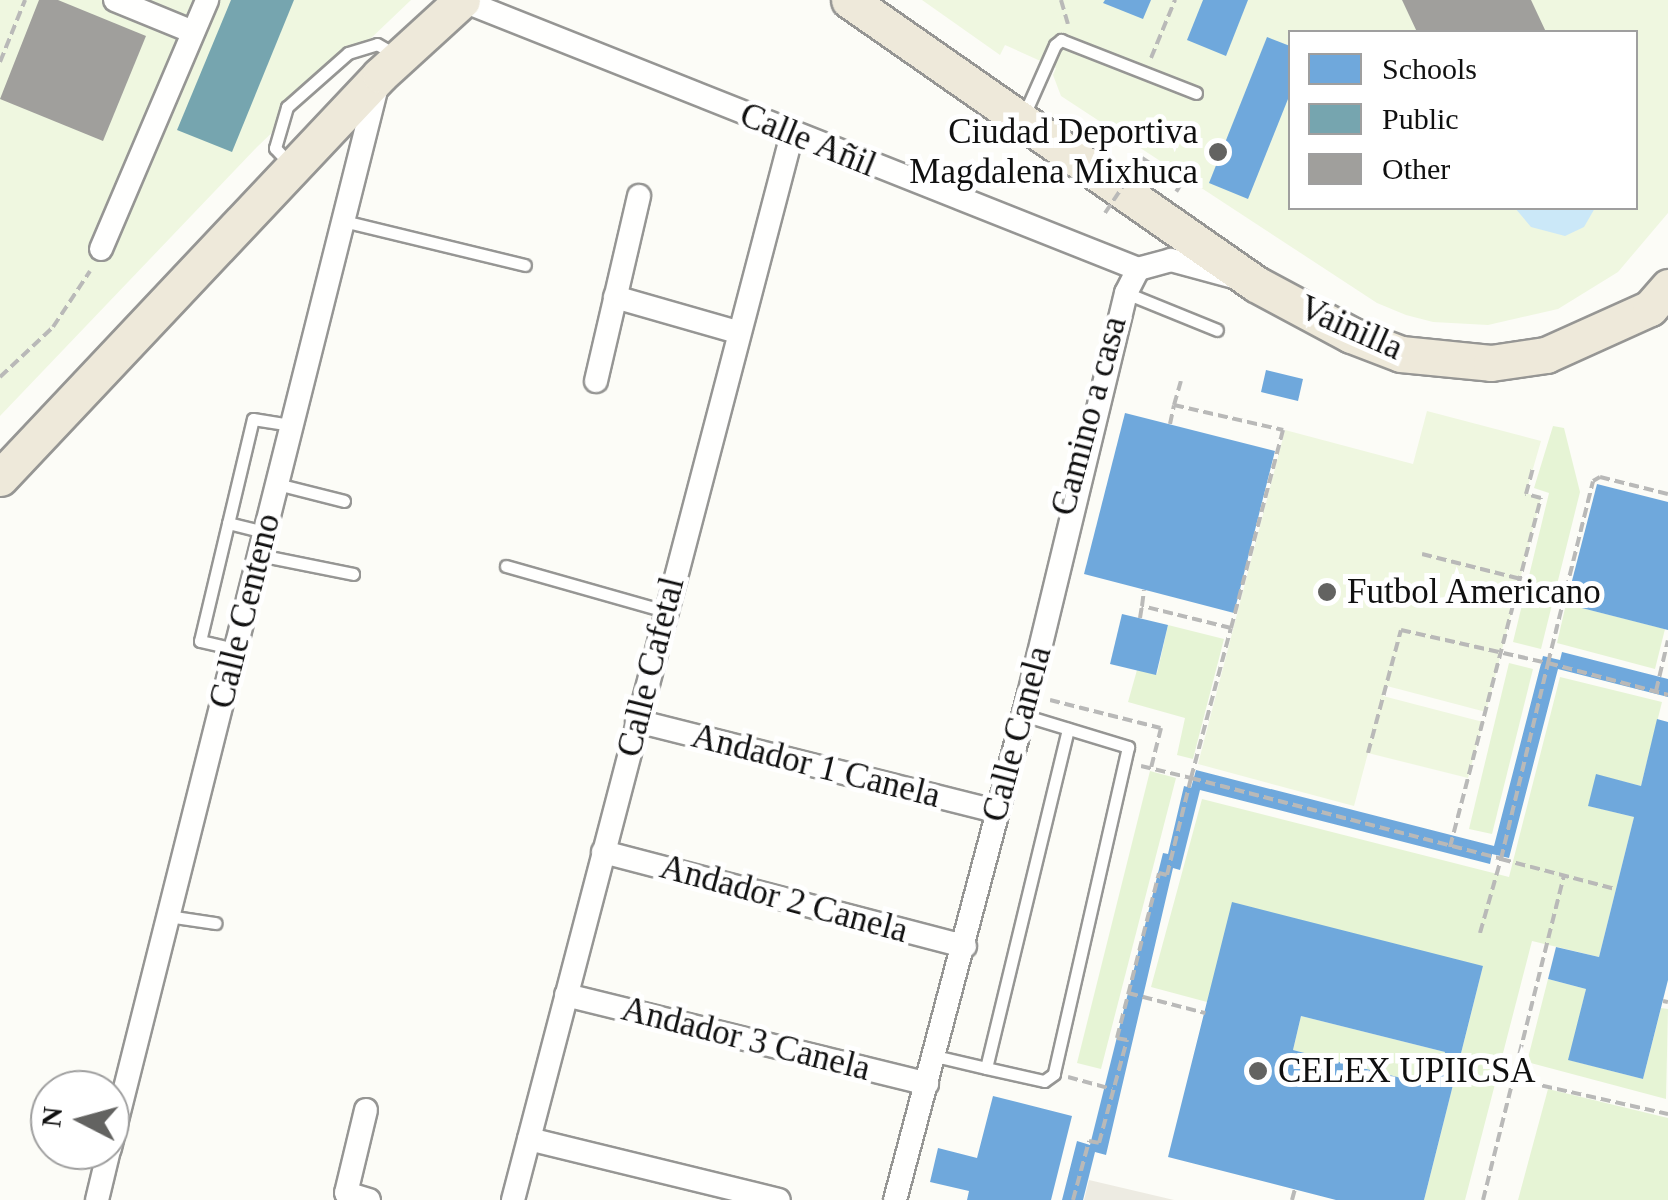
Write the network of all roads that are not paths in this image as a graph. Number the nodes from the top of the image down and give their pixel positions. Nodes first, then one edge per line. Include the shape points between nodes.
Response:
1 (115, 0) edge
2 (207, 0) edge
3 (462, 0) edge
4 (849, 0) edge
5 (193, 32) junction
6 (389, 66) junction
7 (1196, 93) dead end
8 (1022, 119) junction
9 (792, 134) junction
10 (639, 196) dead end
11 (343, 221) junction
12 (101, 250) road end
13 (525, 265) dead end
14 (1138, 269) junction
15 (1256, 284) junction
16 (1126, 293) junction
17 (616, 297) junction
18 (1662, 304) edge
19 (1217, 330) dead end
20 (737, 332) junction
21 (596, 381) dead end
22 (292, 425) junction
23 (0, 478) edge
24 (277, 484) junction
25 (344, 501) dead end
26 (228, 523) junction
27 (265, 532) junction
28 (259, 555) junction
29 (506, 566) dead end
30 (352, 574) dead end
31 (665, 611) junction
32 (235, 649) junction
33 (1023, 715) junction
34 (637, 720) junction
35 (1068, 729) junction
36 (996, 812) junction
37 (602, 852) junction
38 (168, 916) junction
39 (215, 923) dead end
40 (964, 946) junction
41 (566, 995) junction
42 (935, 1056) junction
43 (986, 1068) junction
44 (130, 1070) edge
45 (927, 1084) junction
46 (366, 1110) dead end
47 (529, 1139) junction
48 (105, 1170) edge
49 (97, 1200) edge
50 (369, 1200) edge
51 (513, 1200) edge
52 (779, 1200) edge
53 (895, 1200) edge

1 - 5 street
2 - 5 street
3 - 6 main road, Calle Añil
3 - 9 street, Calle Añil
4 - 8 main road
5 - 12 street
6 - 11 street, Calle Centeno
6 - 23 main road, Calle Añil
7 - 8 lane via 1062,40
8 - 15 main road
9 - 14 street, Calle Añil
9 - 20 street, Calle Cafetal
10 - 17 street
11 - 13 lane
11 - 22 street, Calle Centeno
14 - 15 street, Calle Añil via 1171,260
14 - 16 street, Calle Canela
15 - 18 main road, Vainilla via 1351,335 1401,354 1450,362 1546,356
16 - 19 lane
16 - 33 street, Calle Canela
17 - 20 street
17 - 21 street
20 - 31 street, Calle Cafetal
22 - 24 street, Calle Centeno
22 - 26 lane via 253,419
24 - 25 lane
24 - 27 street, Calle Centeno
26 - 27 lane
26 - 32 lane via 200,641
27 - 28 street, Calle Centeno
28 - 30 lane
28 - 32 street, Calle Centeno
29 - 31 lane
31 - 34 street, Calle Cafetal
32 - 38 street, Calle Centeno
33 - 35 lane
33 - 36 street, Calle Canela
34 - 36 street, Andador 1 Canela
34 - 37 street, Calle Cafetal
35 - 43 lane
35 - 43 lane via 1125,743 1129,754 1054,1074 1044,1082
36 - 40 street, Calle Canela
37 - 40 street, Andador 2 Canela
37 - 41 street, Calle Cafetal
38 - 39 lane
38 - 44 street, Calle Centeno
40 - 42 street, Calle Canela
41 - 45 street, Andador 3 Canela
41 - 47 street, Calle Cafetal
42 - 43 lane
42 - 45 street, Calle Canela
45 - 53 street, Calle Canela
46 - 50 street via 346,1194
47 - 51 street, Calle Cafetal
47 - 52 street
48 - 49 street, Calle Centeno

